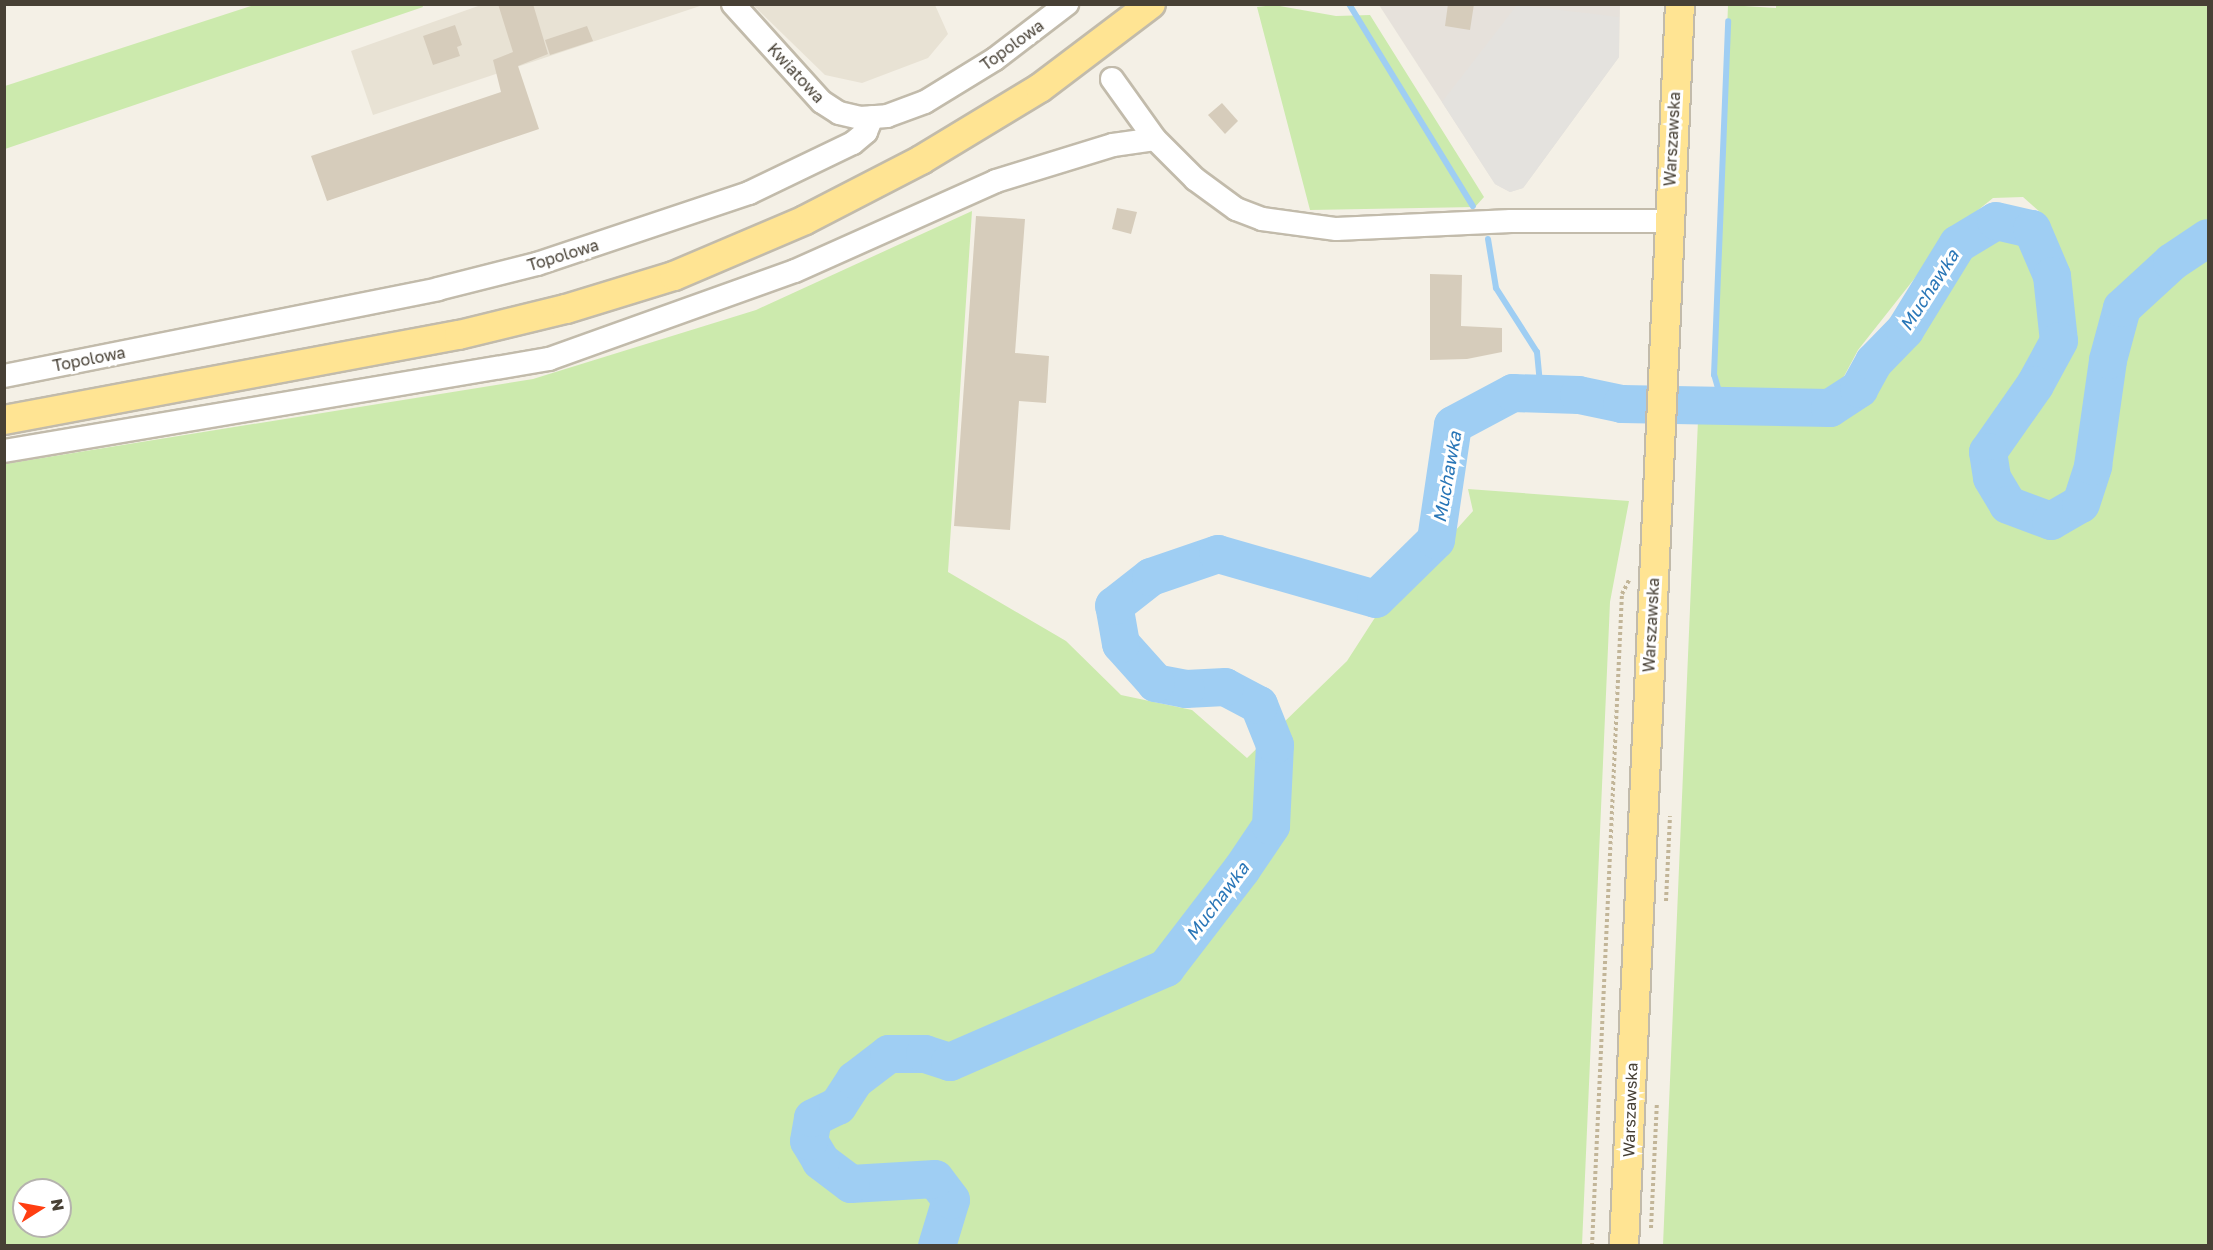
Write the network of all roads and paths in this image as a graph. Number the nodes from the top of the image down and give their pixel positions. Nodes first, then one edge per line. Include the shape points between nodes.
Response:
1 (733, 4) edge
2 (1067, 4) edge
3 (1150, 4) edge
4 (1680, 4) edge
5 (1112, 79) dead end
6 (872, 117) junction
7 (1155, 139) junction
8 (1669, 221) junction
9 (4, 376) edge
10 (4, 420) edge
11 (4, 451) edge
12 (1654, 568) junction
13 (1592, 1245) edge
14 (1624, 1245) edge

1 - 6 street, Kwiatowa via 822,102 848,116
2 - 6 street, Topolowa via 995,59 925,102
3 - 10 main road via 1040,88 921,160 805,220 674,276 566,309 459,335
4 - 8 main road, Warszawska
5 - 7 street
6 - 9 street, Topolowa via 866,132 853,143 749,193 537,264 438,289
7 - 8 street via 1195,179 1236,208 1293,225 1336,229 1511,221
7 - 11 street via 1113,145 996,181 795,272 549,359
8 - 12 main road, Warszawska
12 - 13 path via 1630,579 1622,594
12 - 14 main road, Warszawska

